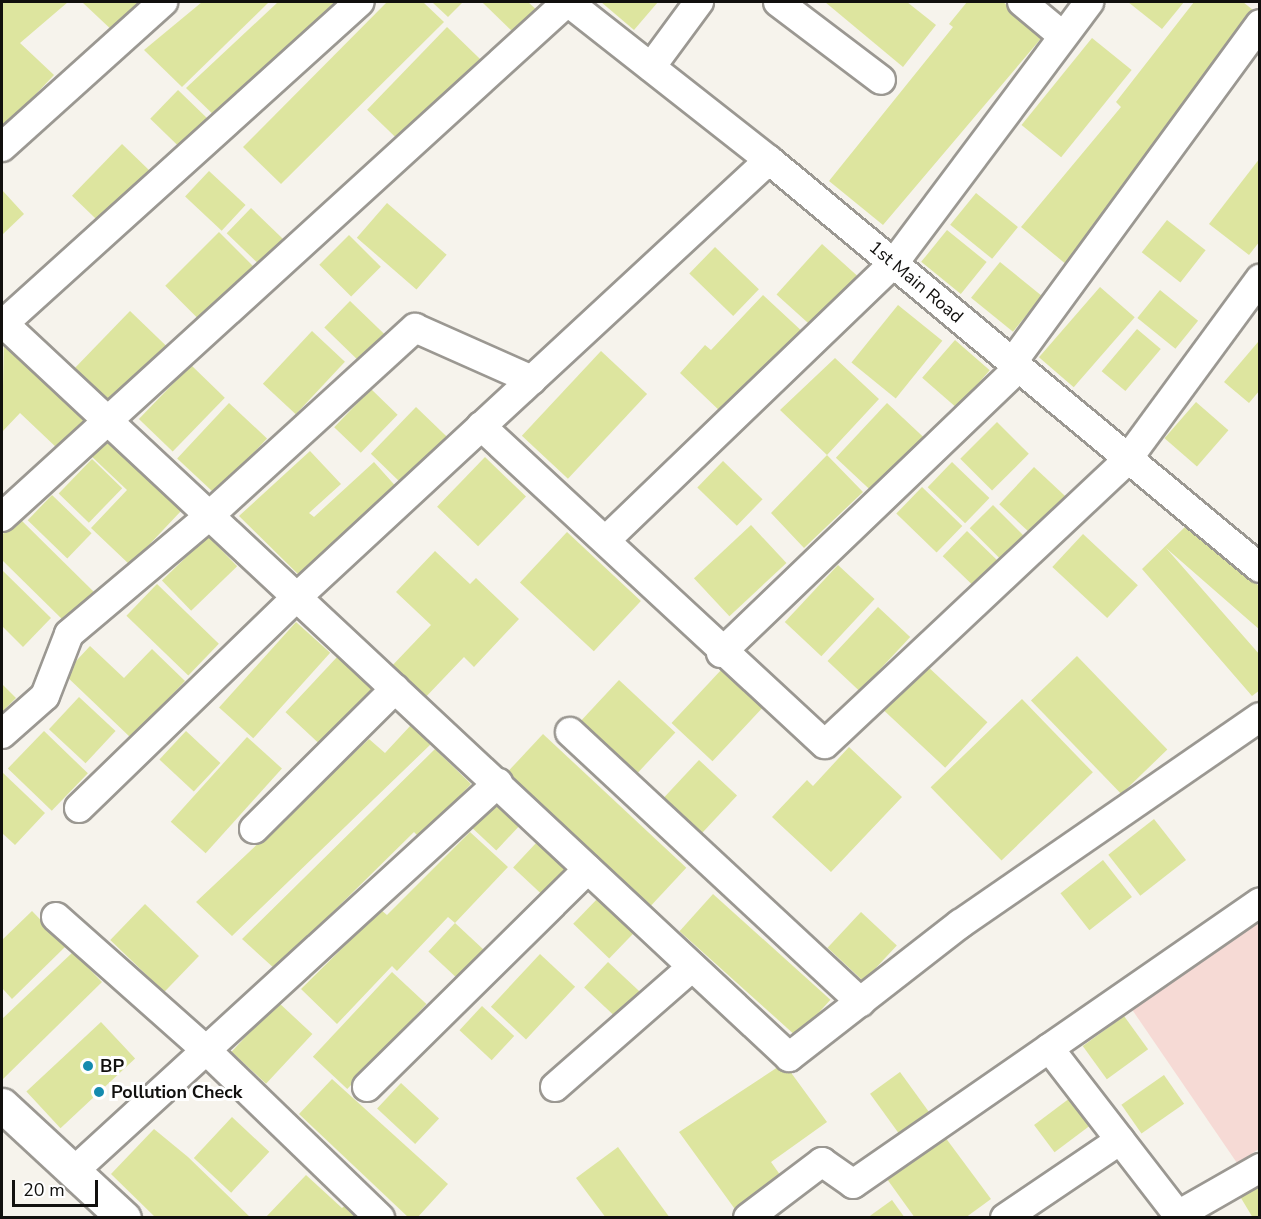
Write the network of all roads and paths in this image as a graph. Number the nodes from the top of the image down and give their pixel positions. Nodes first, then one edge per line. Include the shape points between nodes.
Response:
1 (164, 2) edge
2 (360, 2) edge
3 (567, 2) edge
4 (699, 2) edge
5 (778, 2) edge
6 (1022, 2) edge
7 (1089, 2) edge
8 (1260, 24) edge
9 (1063, 36) junction
10 (651, 67) junction
11 (881, 80) dead end
12 (2, 147) edge
13 (769, 160) junction
14 (894, 263) junction
15 (1260, 279) edge
16 (2, 323) edge
17 (1015, 366) junction
18 (532, 380) junction
19 (109, 421) junction
20 (481, 426) junction
21 (1127, 460) junction
22 (209, 516) junction
23 (2, 517) edge
24 (606, 540) junction
25 (1260, 568) edge
26 (295, 599) junction
27 (722, 652) junction
28 (394, 689) junction
29 (1260, 717) edge
30 (570, 732) dead end
31 (2, 734) edge
32 (498, 783) junction
33 (79, 808) dead end
34 (254, 829) dead end
35 (588, 869) junction
36 (1260, 902) edge
37 (56, 917) dead end
38 (692, 967) junction
39 (861, 1002) junction
40 (1049, 1048) junction
41 (206, 1050) junction
42 (367, 1087) dead end
43 (555, 1087) dead end
44 (2, 1105) edge
45 (1120, 1140) junction
46 (1260, 1168) edge
47 (74, 1171) junction
48 (124, 1218) edge
49 (380, 1218) edge
50 (748, 1218) edge
51 (1005, 1218) edge

1 - 12 street
2 - 16 street
3 - 10 street, 1st Main Road
3 - 19 street
4 - 10 street
5 - 11 street
6 - 9 street
7 - 9 street
8 - 17 street
9 - 14 street
10 - 13 street, 1st Main Road
13 - 14 street, 1st Main Road
13 - 18 street
14 - 17 street, 1st Main Road
14 - 24 street
15 - 21 street
16 - 19 street
17 - 21 street, 1st Main Road
17 - 27 street
18 - 20 street
18 - 22 street via 415,328
19 - 22 street
19 - 23 street
20 - 24 street
20 - 26 street
21 - 25 street, 1st Main Road
21 - 27 street via 825,744
22 - 26 street
22 - 31 street via 69,634 45,696
24 - 27 street
26 - 28 street
26 - 33 street
28 - 32 street
28 - 34 street
29 - 39 street via 960,924
30 - 39 street
32 - 35 street
32 - 41 street
35 - 38 street
35 - 42 street
36 - 40 street
37 - 41 street
38 - 39 street via 789,1057
38 - 43 street
40 - 45 street
40 - 50 street via 853,1184 822,1162
41 - 47 street
41 - 49 street
44 - 47 street
45 - 46 street via 1178,1215
45 - 51 street
47 - 48 street

